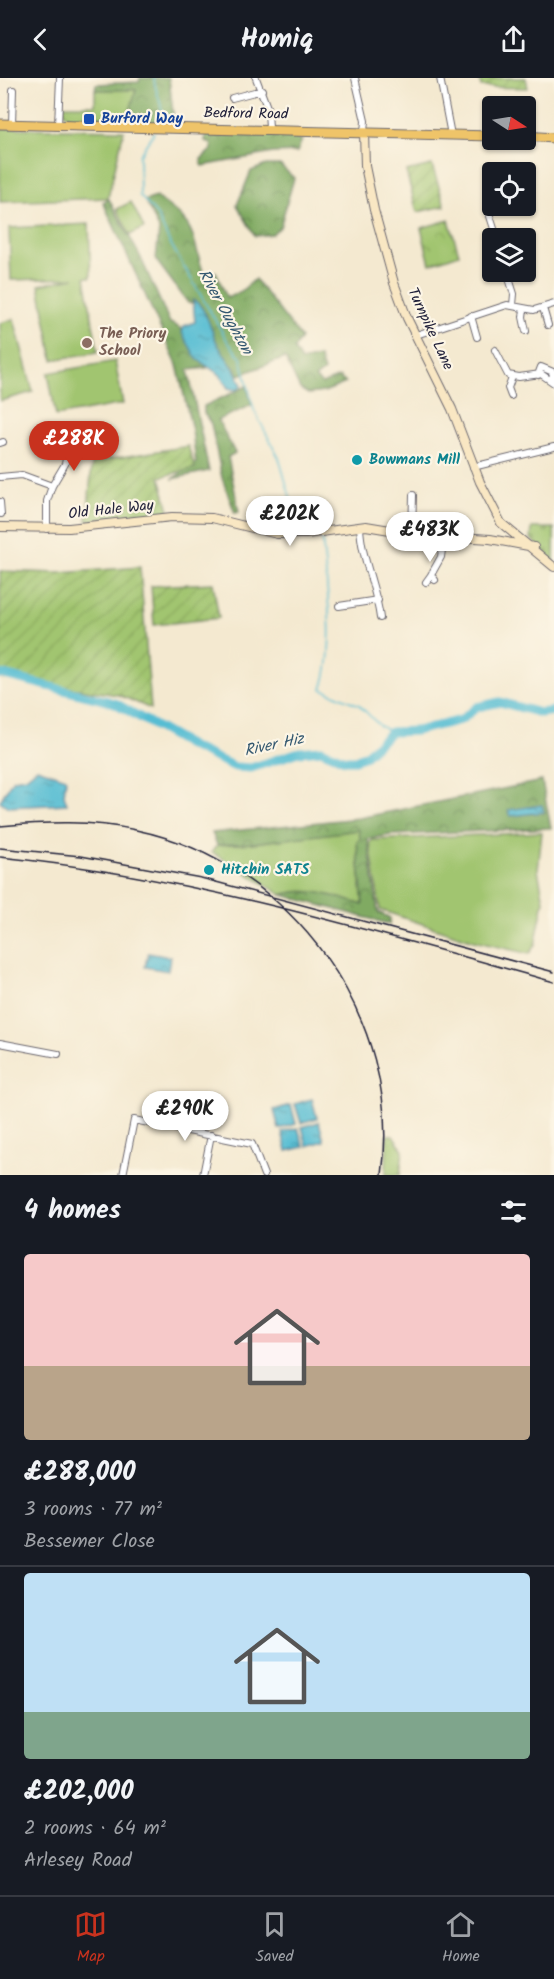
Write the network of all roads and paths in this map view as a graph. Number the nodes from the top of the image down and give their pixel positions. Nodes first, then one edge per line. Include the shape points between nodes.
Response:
1 (60, 78) edge
2 (256, 78) edge
3 (355, 78) edge
4 (440, 78) edge
5 (13, 90) dead end
6 (262, 90) junction
7 (232, 98) dead end
8 (0, 124) edge
9 (12, 124) junction
10 (58, 125) junction
11 (269, 129) junction
12 (364, 132) junction
13 (451, 135) junction
14 (482, 136) edge
15 (536, 137) edge
16 (554, 138) edge
17 (510, 282) edge
18 (554, 304) edge
19 (513, 305) junction
20 (543, 308) junction
21 (524, 309) junction
22 (471, 316) junction
23 (548, 325) dead end
24 (526, 331) dead end
25 (416, 336) junction
26 (477, 338) dead end
27 (495, 350) dead end
28 (512, 377) junction
29 (553, 381) edge
30 (511, 396) dead end
31 (554, 447) edge
32 (68, 448) dead end
33 (473, 467) junction
34 (0, 477) edge
35 (52, 486) junction
36 (413, 495) dead end
37 (0, 502) edge
38 (3, 514) edge
39 (360, 526) junction
40 (0, 527) edge
41 (504, 527) junction
42 (47, 529) junction
43 (412, 534) junction
44 (444, 536) junction
45 (489, 539) junction
46 (534, 547) junction
47 (554, 567) edge
48 (426, 582) dead end
49 (378, 600) junction
50 (339, 606) dead end
51 (380, 618) dead end
52 (0, 1043) edge
53 (58, 1054) dead end
54 (211, 1135) junction
55 (123, 1175) edge
56 (203, 1175) edge
57 (264, 1175) edge

1 - 10 street
2 - 6 street
3 - 12 street
4 - 13 street
5 - 9 street
6 - 7 street
6 - 11 street
8 - 9 main road, Bedford Road
9 - 10 main road, Bedford Road
10 - 11 main road, Bedford Road
11 - 12 main road, Bedford Road
12 - 13 main road, Bedford Road
12 - 25 street, Turnpike Lane via 367,175 381,239 401,304
13 - 14 main road, Bedford Road
15 - 16 main road
17 - 19 street
18 - 20 street
19 - 21 street
19 - 22 street
20 - 21 street
20 - 23 street
21 - 24 street
22 - 25 street
22 - 26 street
25 - 33 street, Turnpike Lane via 452,409
27 - 28 street via 503,369
28 - 29 street via 538,375
28 - 30 street via 508,388
31 - 33 street
32 - 35 street via 65,464
33 - 41 street, Turnpike Lane
34 - 35 street via 22,475
35 - 42 street via 47,501
36 - 43 street
37 - 38 street
39 - 42 street, Old Hale Way via 277,534 224,520 172,517
39 - 43 street, Old Hale Way
39 - 49 street via 363,557
40 - 42 street, Old Hale Way
41 - 45 street
41 - 46 street
43 - 44 street, Old Hale Way
44 - 45 street, Old Hale Way
44 - 48 street via 433,578
45 - 46 street, Old Hale Way
46 - 47 street
49 - 50 street
49 - 51 street
52 - 53 street
54 - 55 street via 134,1120
54 - 56 street
54 - 57 street via 253,1145

